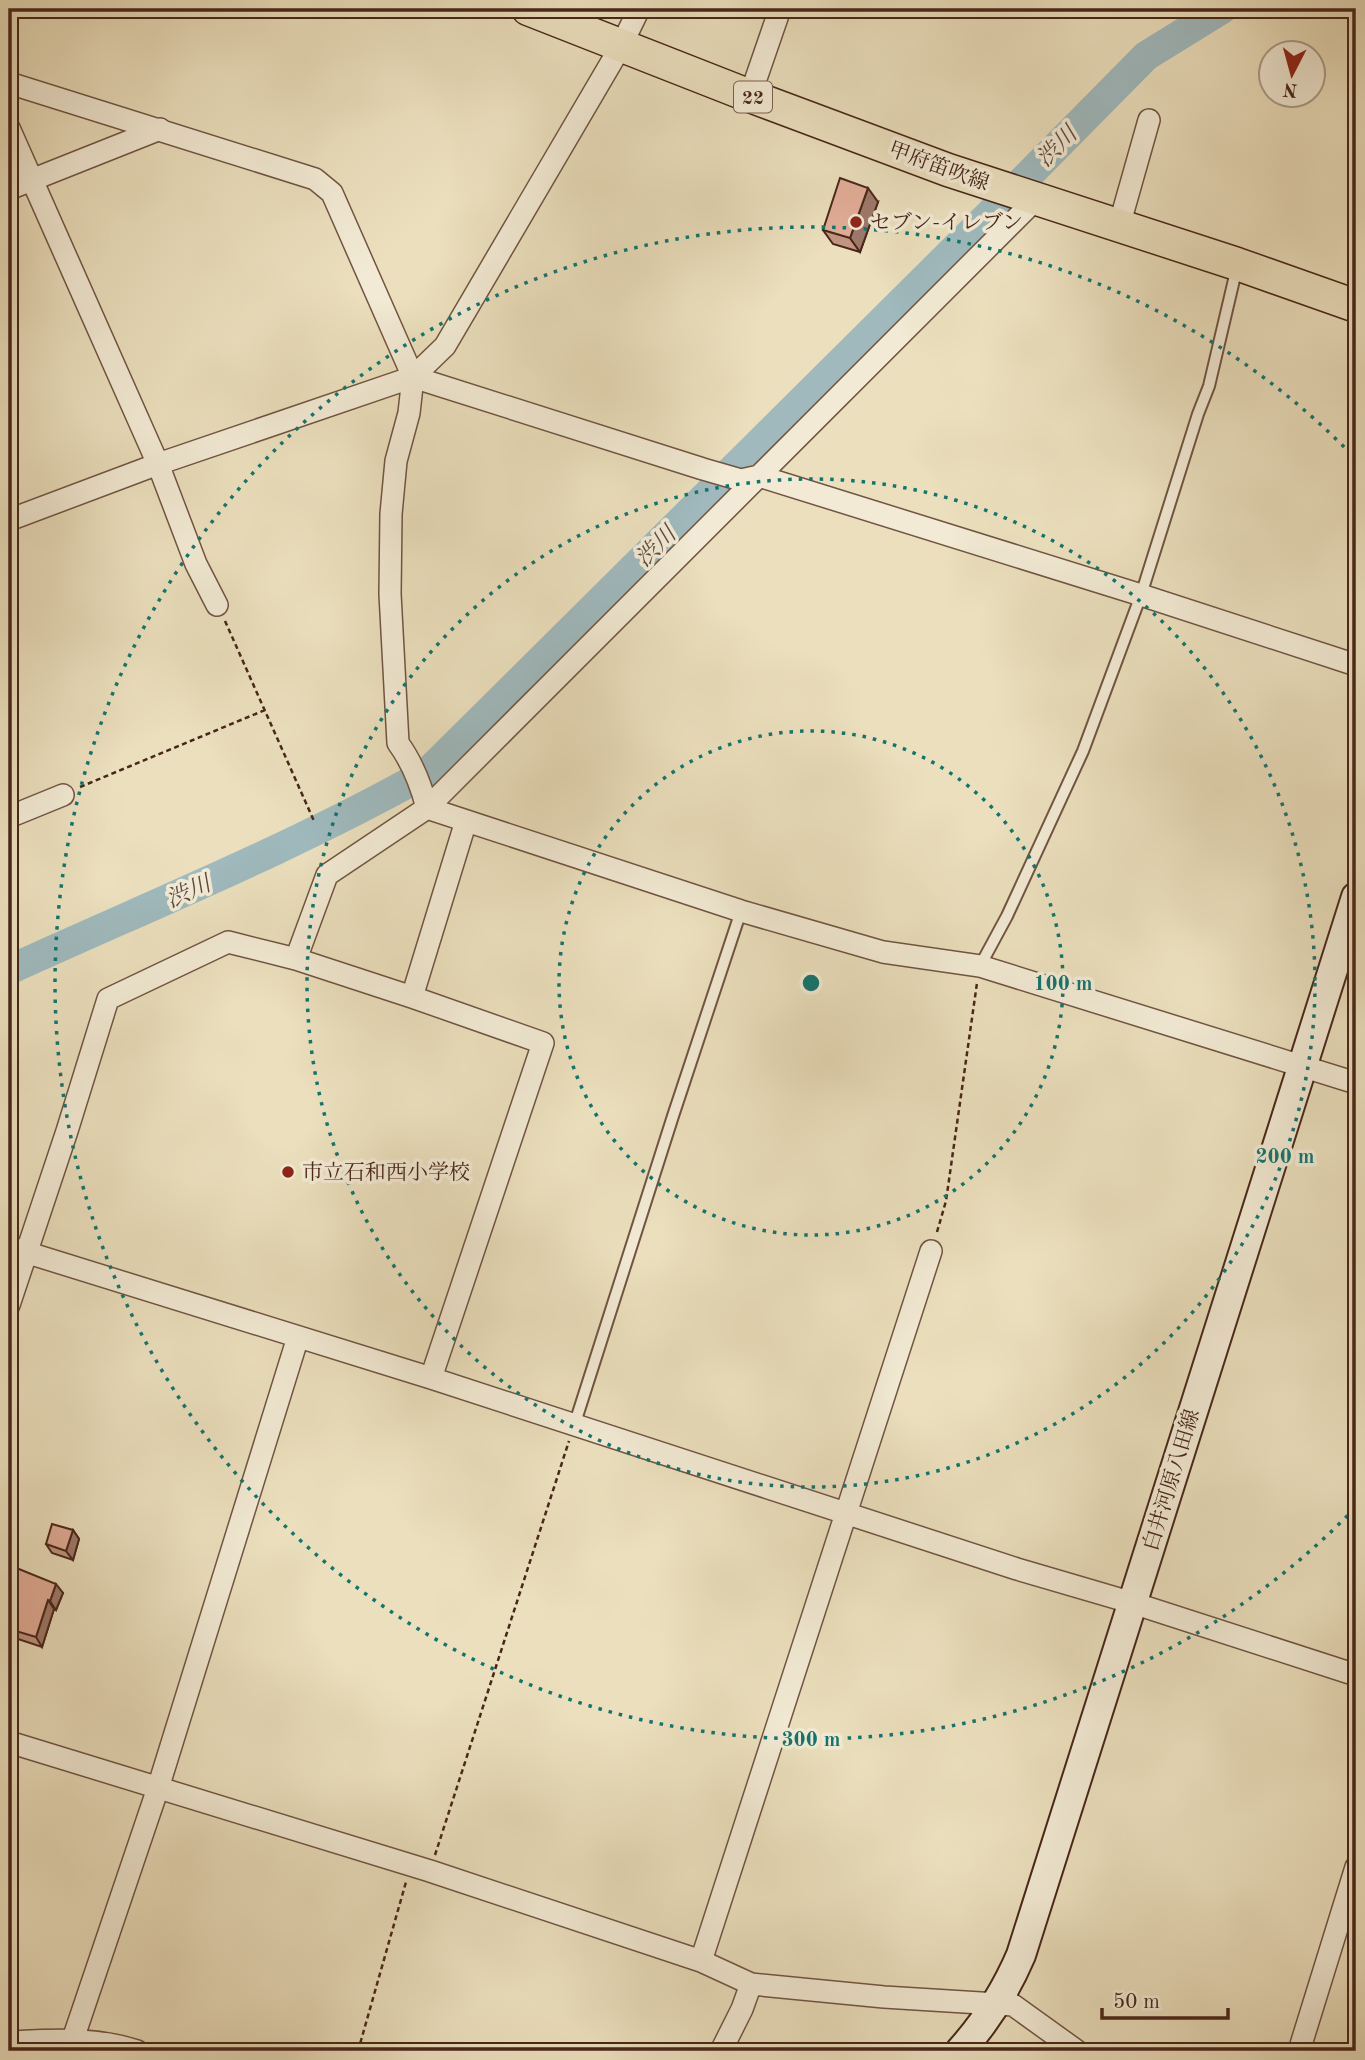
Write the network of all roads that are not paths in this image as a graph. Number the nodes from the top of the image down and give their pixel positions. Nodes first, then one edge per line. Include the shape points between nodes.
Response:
1 (528, 9) edge
2 (639, 9) edge
3 (780, 9) edge
4 (621, 46) junction
5 (9, 83) edge
6 (750, 96) junction
7 (1149, 120) dead end
8 (9, 128) edge
9 (160, 129) junction
10 (32, 179) junction
11 (9, 189) edge
12 (1030, 198) junction
13 (1119, 226) junction
14 (1237, 264) junction
15 (1356, 306) edge
16 (413, 377) junction
17 (158, 464) junction
18 (750, 478) junction
19 (9, 520) edge
20 (1141, 595) junction
21 (218, 605) road end
22 (1356, 665) edge
23 (63, 795) road end
24 (425, 800) junction
25 (9, 817) edge
26 (466, 821) junction
27 (1356, 897) edge
28 (741, 911) junction
29 (296, 959) junction
30 (980, 966) junction
31 (412, 997) junction
32 (1303, 1065) junction
33 (1356, 1083) edge
34 (17, 1250) edge
35 (931, 1251) road end
36 (9, 1305) edge
37 (298, 1337) junction
38 (431, 1378) junction
39 (574, 1426) junction
40 (846, 1513) junction
41 (1133, 1603) junction
42 (1356, 1675) edge
43 (9, 1742) edge
44 (158, 1788) junction
45 (1356, 1867) edge
46 (701, 1961) junction
47 (751, 1984) junction
48 (996, 2005) junction
49 (73, 2039) junction
50 (9, 2042) edge
51 (138, 2051) edge
52 (721, 2051) edge
53 (960, 2051) edge
54 (1077, 2051) edge
55 (1299, 2051) edge

1 - 4 main road, 甲府笛吹線 / 22
2 - 4 street
3 - 6 street
4 - 6 main road, 甲府笛吹線 / 22
4 - 16 street via 444,346
5 - 9 street
6 - 12 main road, 甲府笛吹線 / 22
7 - 13 street
8 - 10 street
9 - 10 street
9 - 16 street via 315,179 332,193
10 - 11 street
10 - 17 street
12 - 13 main road, 甲府笛吹線 / 22
12 - 18 street
13 - 14 main road, 甲府笛吹線 / 22
14 - 15 main road, 甲府笛吹線 / 22
14 - 20 lane via 1209,386
16 - 17 street
16 - 18 street via 703,469
16 - 24 street via 396,461 390,594 398,743
17 - 19 street
17 - 21 street via 196,564
18 - 20 street
18 - 24 street
20 - 22 street
20 - 30 lane via 1083,751
23 - 25 street
24 - 26 street
24 - 29 street via 327,875
26 - 28 street
26 - 31 street
27 - 32 main road, 白井河原八田線
28 - 30 street via 883,952
28 - 39 lane
29 - 31 street
29 - 34 street via 228,942 108,999 67,1131
30 - 32 street
31 - 38 street via 543,1043
32 - 33 street
32 - 41 main road, 白井河原八田線
34 - 36 street
34 - 37 street
35 - 40 street
37 - 38 street
37 - 44 street
38 - 39 street
39 - 40 street
40 - 41 street
40 - 46 street
41 - 42 street
41 - 48 main road, 白井河原八田線 via 1021,1955
43 - 44 street
44 - 46 street
44 - 49 street
45 - 55 street
46 - 47 street
47 - 48 street
47 - 52 street
48 - 53 main road, 白井河原八田線
48 - 54 street via 1013,2005
49 - 50 street
49 - 51 street

